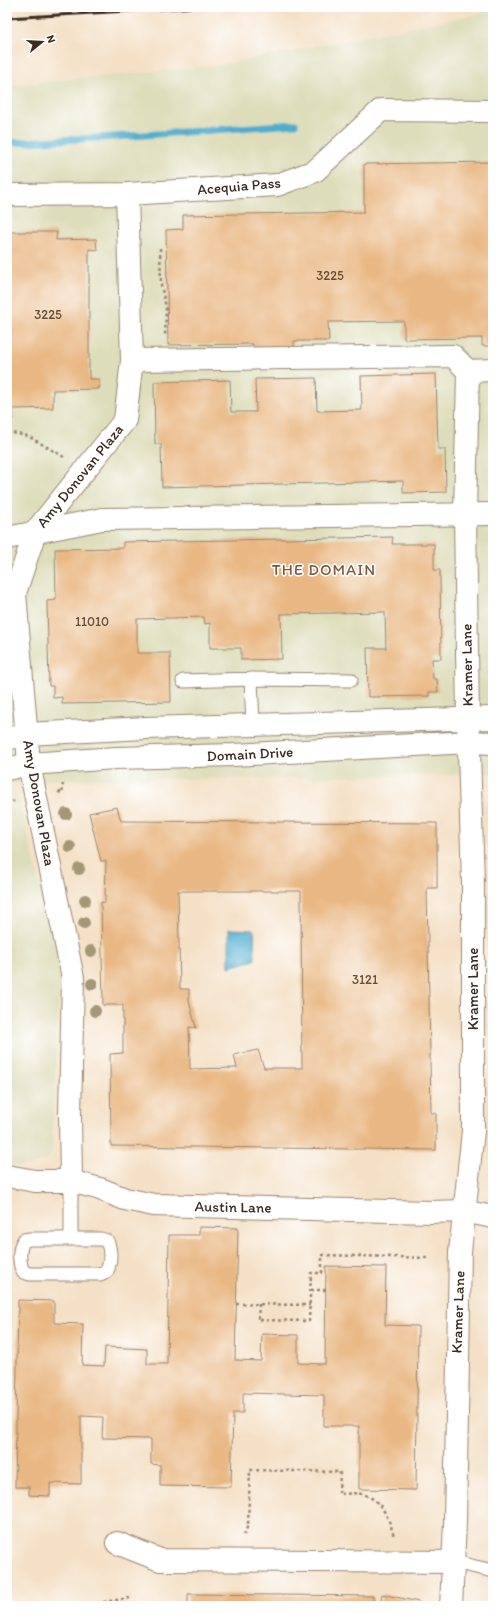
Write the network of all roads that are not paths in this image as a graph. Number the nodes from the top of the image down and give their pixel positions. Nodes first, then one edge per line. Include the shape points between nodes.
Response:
1 (493, 111) edge
2 (127, 194) junction
3 (7, 195) edge
4 (132, 360) junction
5 (493, 370) edge
6 (468, 371) junction
7 (493, 514) edge
8 (465, 515) junction
9 (34, 532) junction
10 (7, 538) edge
11 (251, 679) junction
12 (351, 680) dead end
13 (183, 681) dead end
14 (468, 718) junction
15 (493, 718) edge
16 (253, 725) junction
17 (16, 737) edge
18 (469, 742) junction
19 (493, 743) edge
20 (29, 764) junction
21 (7, 769) edge
22 (7, 1176) edge
23 (71, 1181) junction
24 (463, 1211) junction
25 (493, 1217) edge
26 (70, 1239) junction
27 (117, 1543) dead end
28 (454, 1562) junction
29 (493, 1571) edge
30 (451, 1606) edge

1 - 2 street, Acequia Pass via 381,110 315,171 277,185
2 - 3 street, Acequia Pass
2 - 4 street, Amy Donovan Plaza
4 - 6 street via 453,356
4 - 9 street, Amy Donovan Plaza via 125,420
5 - 6 street
6 - 8 street, Kramer Lane
7 - 8 street
8 - 9 street via 102,519
8 - 14 street, Kramer Lane
9 - 10 street
9 - 17 street, Amy Donovan Plaza via 15,593
11 - 12 lane
11 - 13 lane
11 - 16 lane
14 - 15 street, Domain Drive
14 - 16 street, Domain Drive
14 - 18 street, Kramer Lane
16 - 17 street, Domain Drive via 146,728
17 - 20 street, Amy Donovan Plaza
18 - 19 street, Domain Drive
18 - 20 street, Domain Drive
18 - 24 street, Kramer Lane via 473,883 473,1131
20 - 21 street, Domain Drive
20 - 23 street, Amy Donovan Plaza via 73,978
22 - 23 street, Austin Lane via 34,1181
23 - 24 street, Austin Lane via 125,1199 154,1205
23 - 26 lane
24 - 25 street, Austin Lane
24 - 28 street, Kramer Lane
26 - 26 lane via 24,1240 20,1246 20,1266 23,1272 107,1272 110,1248 107,1241
27 - 28 street via 160,1560
28 - 29 lane
28 - 30 street, Kramer Lane

